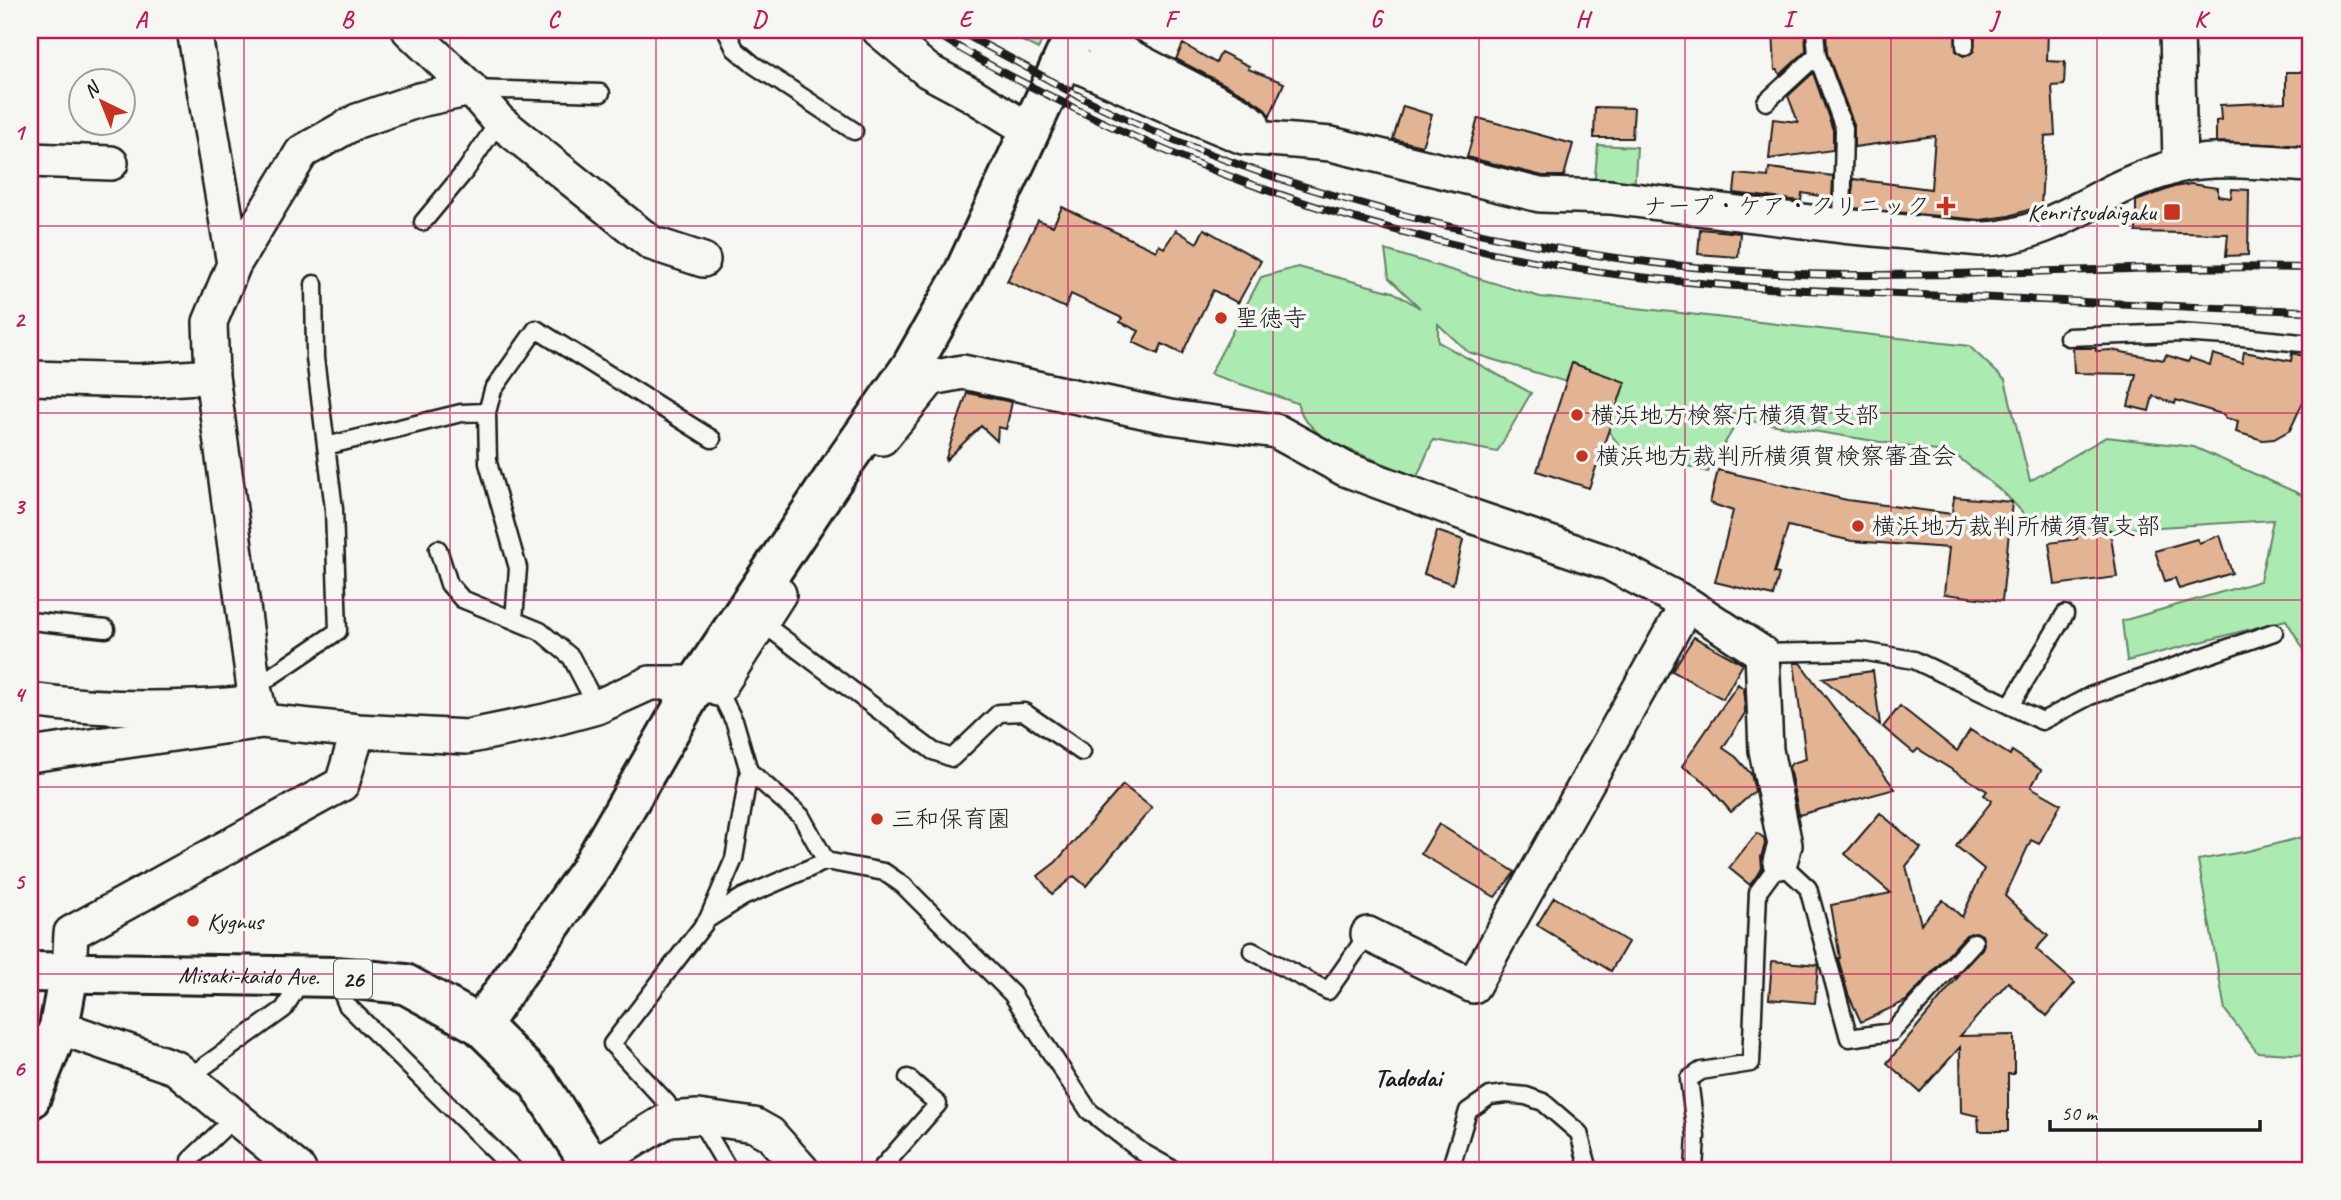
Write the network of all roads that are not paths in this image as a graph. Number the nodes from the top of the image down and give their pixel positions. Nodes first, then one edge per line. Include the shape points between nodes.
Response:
1 (194, 30) edge
2 (409, 30) edge
3 (726, 30) edge
4 (879, 30) edge
5 (1109, 30) edge
6 (1815, 30) edge
7 (2177, 30) edge
8 (1070, 44) edge
9 (1817, 55) junction
10 (471, 89) junction
11 (601, 93) dead end
12 (1766, 102) dead end
13 (499, 121) junction
14 (1029, 130) junction
15 (854, 131) dead end
16 (1273, 140) junction
17 (30, 160) edge
18 (111, 163) dead end
19 (2180, 165) junction
20 (2311, 165) edge
21 (423, 222) dead end
22 (1842, 226) junction
23 (703, 260) dead end
24 (234, 264) junction
25 (314, 284) dead end
26 (2068, 337) dead end
27 (2311, 344) edge
28 (212, 376) junction
29 (30, 378) edge
30 (487, 412) junction
31 (712, 439) dead end
32 (326, 446) junction
33 (438, 549) dead end
34 (1687, 604) junction
35 (2065, 614) dead end
36 (514, 620) junction
37 (30, 621) edge
38 (761, 622) junction
39 (106, 629) dead end
40 (2274, 632) dead end
41 (1762, 653) junction
42 (707, 686) junction
43 (30, 700) edge
44 (258, 704) junction
45 (2010, 706) junction
46 (597, 707) junction
47 (358, 731) junction
48 (1082, 752) dead end
49 (30, 755) edge
50 (750, 771) junction
51 (826, 861) junction
52 (1780, 862) junction
53 (708, 919) junction
54 (1368, 933) joint
55 (1974, 942) dead end
56 (1252, 951) dead end
57 (30, 972) edge
58 (69, 973) junction
59 (319, 977) junction
60 (480, 1025) junction
61 (59, 1027) junction
62 (188, 1078) junction
63 (908, 1078) dead end
64 (30, 1099) edge
65 (235, 1117) junction
66 (684, 1118) junction
67 (190, 1160) dead end
68 (593, 1168) edge
69 (299, 1170) edge
70 (514, 1170) edge
71 (729, 1170) edge
72 (802, 1170) edge
73 (880, 1170) edge
74 (1174, 1170) edge
75 (1450, 1170) edge
76 (1589, 1170) edge
77 (1695, 1170) edge

1 - 24 street
2 - 10 street
3 - 15 lane via 735,49 754,65
4 - 14 street via 928,71
5 - 16 street via 1102,42 1236,112
6 - 9 lane
7 - 19 street
8 - 14 street
8 - 16 street via 1166,106 1243,137
9 - 12 lane
9 - 22 lane via 1844,128
10 - 11 lane
10 - 13 street
10 - 24 street via 357,121 302,152
13 - 21 lane
13 - 23 street via 651,243
14 - 42 street via 962,276 911,367 841,467
16 - 22 street via 1331,144 1540,195 1610,197
17 - 18 street
19 - 20 street
19 - 22 street via 2134,181 2076,213 1999,239
24 - 28 street via 210,322
25 - 32 lane via 315,358
26 - 27 lane via 2179,333
28 - 29 street via 139,381
28 - 44 street
30 - 31 lane via 493,390 536,330
30 - 32 lane via 461,413
30 - 36 lane via 488,463 518,568
32 - 44 lane via 334,509 338,631
33 - 36 lane via 449,584 462,599
34 - 38 street via 1609,563 1345,469 1276,431 1170,417 963,372 931,378 891,425
34 - 41 street
34 - 54 street via 1473,986
35 - 45 lane
36 - 46 lane via 540,631 571,657
37 - 39 lane
38 - 42 street
38 - 48 lane via 933,751 952,758 999,713 1024,712
40 - 45 lane via 2090,696 2042,721
41 - 45 lane via 1861,651 1914,660
41 - 52 street via 1766,750 1785,845
42 - 46 street via 650,683
42 - 50 lane via 734,723
42 - 60 street via 589,871
43 - 44 street via 80,707 174,709
44 - 47 street
44 - 49 street
46 - 47 street via 466,737
47 - 58 street via 342,784 71,933
50 - 51 lane via 801,816
50 - 53 lane via 734,859
51 - 53 lane via 743,897
51 - 74 lane via 884,872 903,885 1012,993 1089,1111
52 - 55 lane via 1808,888 1849,1038 1892,1032
52 - 77 lane via 1758,892 1751,1063 1700,1071 1689,1079
53 - 66 lane via 612,1044
54 - 56 lane via 1328,991
57 - 58 street, Misaki-kaido Ave. / 26
58 - 59 street, Misaki-kaido Ave. / 26
58 - 61 street
59 - 60 street, Misaki-kaido Ave. / 26 via 405,984
59 - 62 lane via 284,1009
59 - 70 lane
60 - 68 street, Misaki-kaido Ave. / 26 via 537,1081
61 - 62 street via 176,1068
61 - 64 street
62 - 65 street
63 - 73 lane via 938,1104
65 - 67 lane
65 - 69 street
66 - 68 street
66 - 71 lane
66 - 72 street via 754,1125 770,1134
75 - 76 lane via 1468,1111 1490,1096 1506,1094 1543,1102 1579,1133

